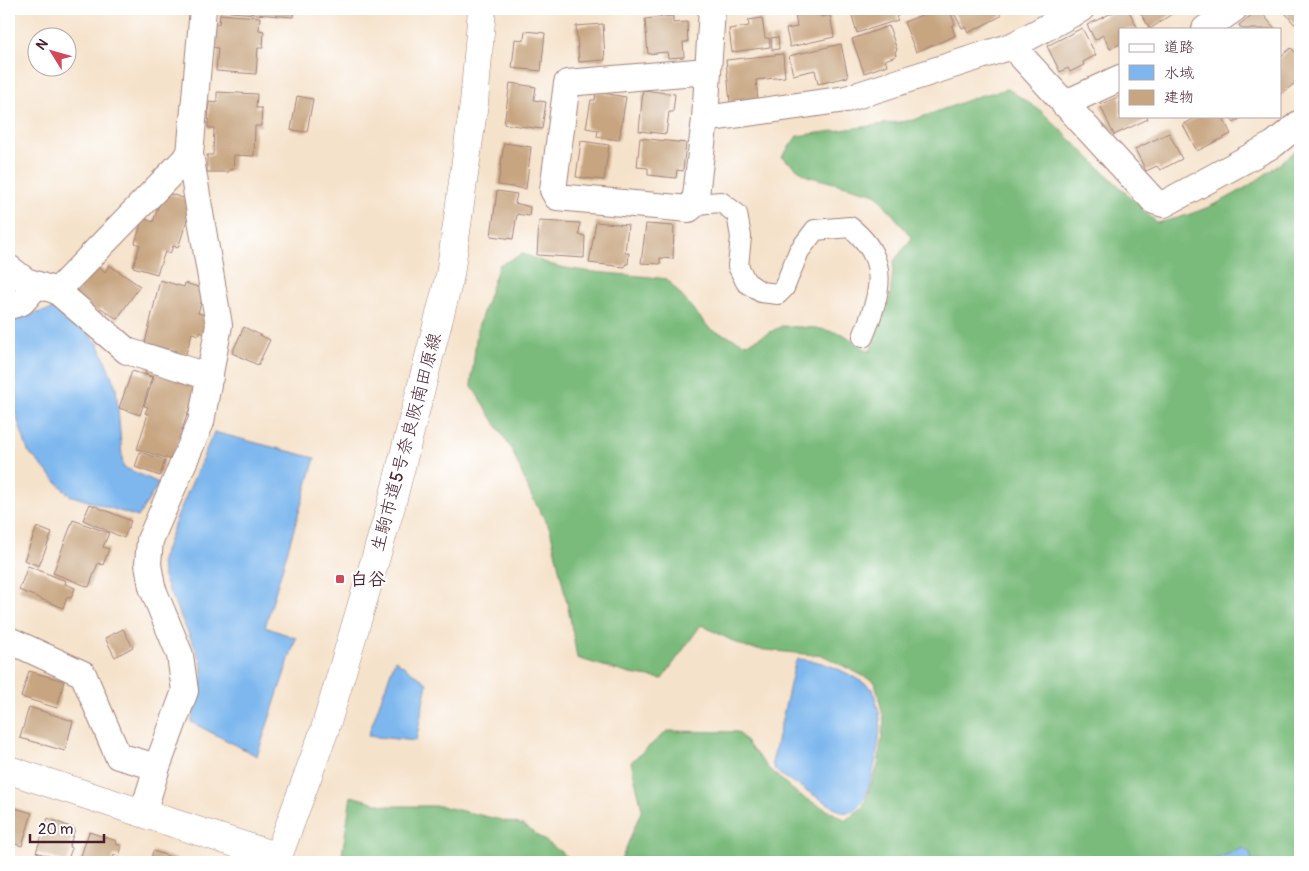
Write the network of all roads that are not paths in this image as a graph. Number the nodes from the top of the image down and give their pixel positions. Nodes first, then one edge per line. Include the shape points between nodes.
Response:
1 (203, 9) edge
2 (482, 9) edge
3 (712, 9) edge
4 (1081, 9) edge
5 (1234, 9) edge
6 (1206, 28) edge
7 (1012, 46) junction
8 (707, 72) junction
9 (1119, 78) edge
10 (1064, 104) junction
11 (705, 119) junction
12 (1300, 123) edge
13 (190, 154) junction
14 (695, 204) junction
15 (9, 268) edge
16 (47, 288) junction
17 (9, 306) edge
18 (863, 337) dead end
19 (210, 377) junction
20 (9, 640) edge
21 (157, 767) junction
22 (9, 770) edge
23 (143, 813) junction
24 (277, 860) edge

1 - 13 street
2 - 24 street, 生駒市道5号奈良阪南田原線 via 474,103 450,275 391,506 325,730
3 - 8 street
4 - 7 street
5 - 6 street
7 - 10 street
7 - 11 street via 846,99
8 - 11 street
8 - 14 street via 567,83 553,190 557,197 689,209
9 - 10 street
10 - 12 street via 1154,201 1164,204 1274,144
11 - 14 street
13 - 16 street
13 - 19 street via 219,325
14 - 18 street via 721,202 737,214 741,237 738,266 746,282 761,292 778,294 784,288 799,251 815,230 850,227 865,239 876,262 879,295
15 - 16 street via 26,281
16 - 17 street
16 - 19 street via 127,351
19 - 21 street via 202,422 150,540 148,564 152,587 180,655 185,691
20 - 21 street via 83,674 118,756
21 - 23 street
22 - 23 street
23 - 24 street

